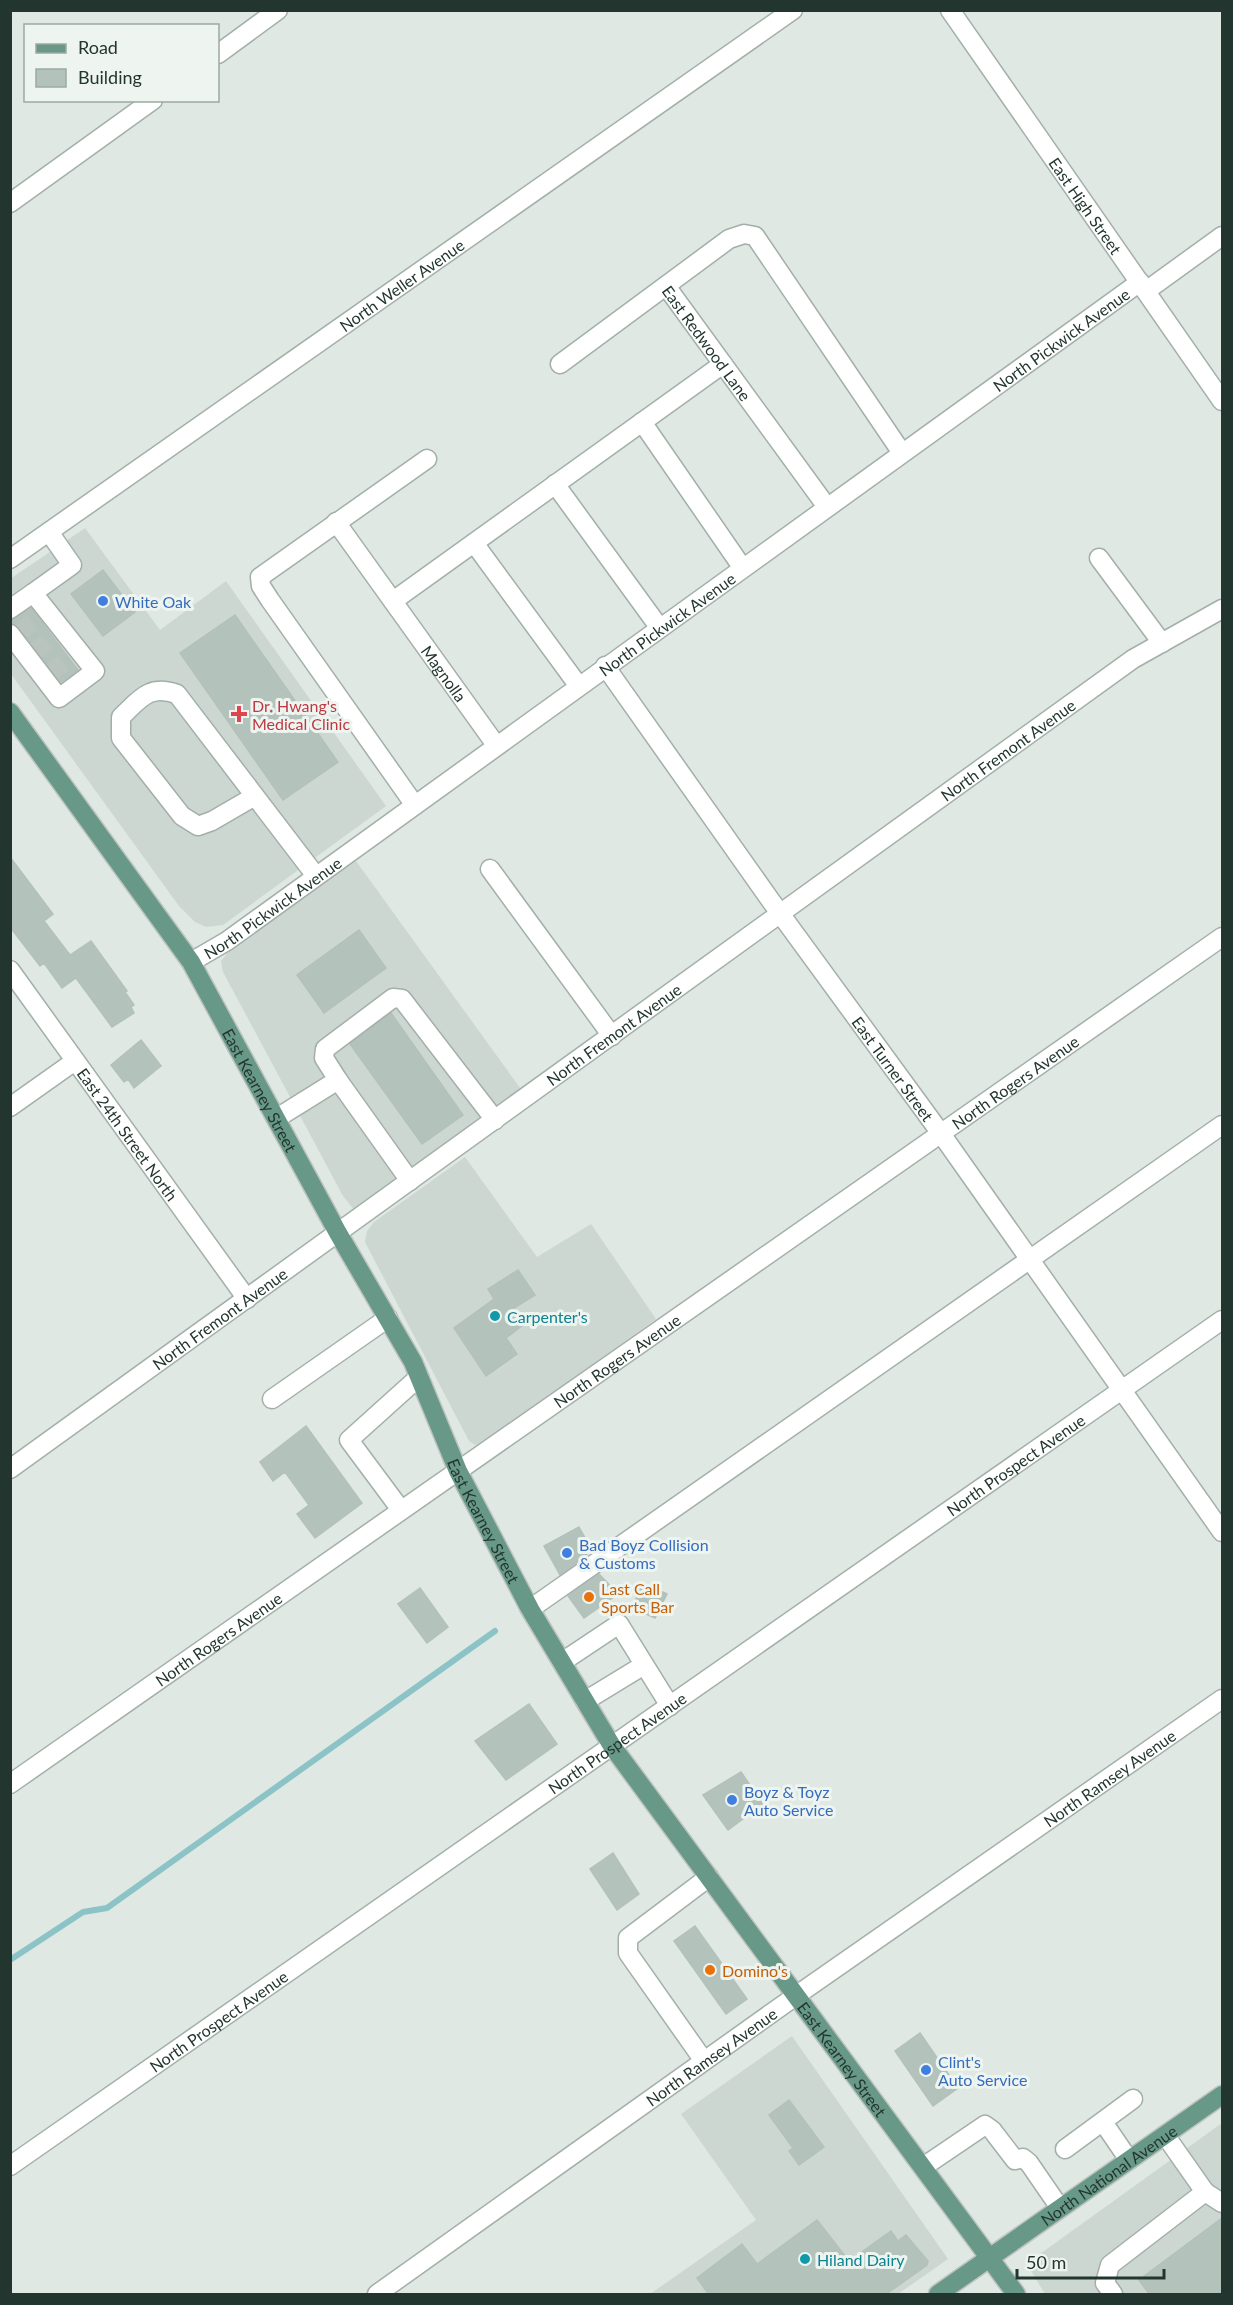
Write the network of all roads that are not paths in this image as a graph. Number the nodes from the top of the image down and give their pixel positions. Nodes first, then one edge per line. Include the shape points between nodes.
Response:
1 (278, 10) edge
2 (793, 10) edge
3 (950, 10) edge
4 (219, 53) edge
5 (150, 102) edge
6 (10, 203) edge
7 (1222, 236) edge
8 (666, 286) junction
9 (1143, 287) junction
10 (560, 364) dead end
11 (723, 364) junction
12 (1222, 401) edge
13 (642, 423) junction
14 (902, 453) junction
15 (427, 459) dead end
16 (555, 484) junction
17 (827, 507) junction
18 (336, 522) junction
19 (49, 532) junction
20 (474, 543) junction
21 (1099, 558) dead end
22 (10, 559) edge
23 (742, 567) junction
24 (18, 599) edge
25 (393, 601) junction
26 (1222, 609) edge
27 (659, 627) junction
28 (14, 635) edge
29 (1162, 643) junction
30 (24, 656) edge
31 (605, 666) junction
32 (578, 685) junction
33 (10, 712) edge
34 (496, 745) junction
35 (255, 796) junction
36 (414, 804) junction
37 (490, 869) dead end
38 (316, 876) junction
39 (781, 914) junction
40 (1222, 937) edge
41 (191, 962) junction
42 (10, 970) edge
43 (612, 1036) junction
44 (75, 1061) junction
45 (338, 1080) junction
46 (10, 1107) edge
47 (277, 1118) junction
48 (495, 1120) junction
49 (1222, 1125) edge
50 (942, 1135) junction
51 (410, 1181) junction
52 (338, 1233) junction
53 (1030, 1261) junction
54 (247, 1299) junction
55 (388, 1318) junction
56 (1222, 1320) edge
57 (419, 1377) junction
58 (1121, 1391) junction
59 (272, 1399) dead end
60 (10, 1469) edge
61 (458, 1471) junction
62 (401, 1510) junction
63 (1222, 1532) edge
64 (530, 1609) junction
65 (562, 1662) junction
66 (644, 1665) junction
67 (1222, 1699) edge
68 (585, 1701) junction
69 (670, 1706) junction
70 (612, 1746) junction
71 (10, 1785) edge
72 (709, 1876) junction
73 (797, 1995) junction
74 (704, 2061) junction
75 (1222, 2095) edge
76 (1133, 2099) dead end
77 (1103, 2122) junction
78 (1165, 2135) junction
79 (1065, 2149) dead end
80 (1129, 2160) junction
81 (10, 2166) edge
82 (923, 2167) junction
83 (1205, 2192) junction
84 (1222, 2203) edge
85 (1060, 2208) junction
86 (989, 2258) junction
87 (377, 2295) edge
88 (938, 2295) edge
89 (1016, 2295) edge
90 (1113, 2295) edge

1 - 4 street
2 - 19 street, North Weller Avenue
3 - 9 street, East High Street
5 - 6 street
7 - 9 street, North Pickwick Avenue
8 - 10 street, East Redwood Lane
8 - 11 street, East Redwood Lane
8 - 14 street via 729,239 744,234 754,236
9 - 12 street, East High Street
9 - 14 street, North Pickwick Avenue
11 - 13 street
11 - 17 street, East Redwood Lane
13 - 16 street
13 - 23 street
14 - 17 street, North Pickwick Avenue
15 - 18 street
16 - 20 street
16 - 27 street
17 - 23 street, North Pickwick Avenue
18 - 25 street, Magnolla
18 - 36 street via 267,569 260,577 261,586
19 - 22 street, North Weller Avenue
19 - 24 street via 72,564
20 - 25 street
20 - 32 street
21 - 29 street
23 - 27 street, North Pickwick Avenue
24 - 30 street via 43,614 74,655 95,671 59,698 46,676
25 - 34 street, Magnolla
26 - 29 street, North Fremont Avenue
27 - 31 street, North Pickwick Avenue
28 - 30 street
29 - 39 street, North Fremont Avenue via 1133,659
31 - 32 street, North Pickwick Avenue
31 - 39 street, East Turner Street
32 - 34 street, North Pickwick Avenue
33 - 41 main road, East Kearney Street
34 - 36 street, North Pickwick Avenue
35 - 35 street via 177,694 163,689 146,694 121,717 121,738 182,816 198,825
35 - 38 street
36 - 38 street, North Pickwick Avenue
37 - 43 street
38 - 41 street, North Pickwick Avenue via 227,941
39 - 43 street, North Fremont Avenue
39 - 50 street, East Turner Street
40 - 50 street, North Rogers Avenue
41 - 47 main road, East Kearney Street
42 - 44 street, East 24th Street North
43 - 48 street, North Fremont Avenue
44 - 46 street
44 - 54 street, East 24th Street North
45 - 47 street
45 - 48 street via 324,1058 325,1049 381,1005 393,998 402,999
45 - 51 street
47 - 52 main road, East Kearney Street
48 - 51 street, North Fremont Avenue
49 - 53 street
50 - 53 street, East Turner Street
50 - 61 street, North Rogers Avenue
51 - 52 street, North Fremont Avenue
52 - 54 street, North Fremont Avenue
52 - 55 main road, East Kearney Street
53 - 58 street, East Turner Street
53 - 64 street
54 - 60 street, North Fremont Avenue
55 - 57 main road, East Kearney Street
55 - 59 street
56 - 58 street, North Prospect Avenue
57 - 61 main road, East Kearney Street
57 - 62 street via 349,1440
58 - 63 street, East Turner Street
58 - 69 street, North Prospect Avenue
61 - 62 street, North Rogers Avenue
61 - 64 main road, East Kearney Street
62 - 71 street, North Rogers Avenue
64 - 65 main road, East Kearney Street
65 - 66 street via 619,1624
65 - 68 main road, East Kearney Street
66 - 68 street
66 - 69 street
67 - 73 street, North Ramsey Avenue
68 - 70 main road, East Kearney Street
69 - 70 street, North Prospect Avenue
70 - 72 main road, East Kearney Street
70 - 81 street, North Prospect Avenue
72 - 73 main road, East Kearney Street
72 - 74 street via 628,1938 627,1953
73 - 74 street, North Ramsey Avenue
73 - 82 main road, East Kearney Street
74 - 87 street, North Ramsey Avenue
75 - 78 main road, North National Avenue
76 - 77 street
77 - 79 street
77 - 80 street
78 - 80 main road, North National Avenue
78 - 83 street
80 - 85 main road, North National Avenue
82 - 85 street via 985,2125 1015,2160 1023,2158 1029,2163
82 - 86 main road, East Kearney Street
83 - 84 street
83 - 90 street via 1110,2265 1105,2283
85 - 86 main road, North National Avenue
86 - 88 main road, North National Avenue
86 - 89 main road, East Kearney Street

